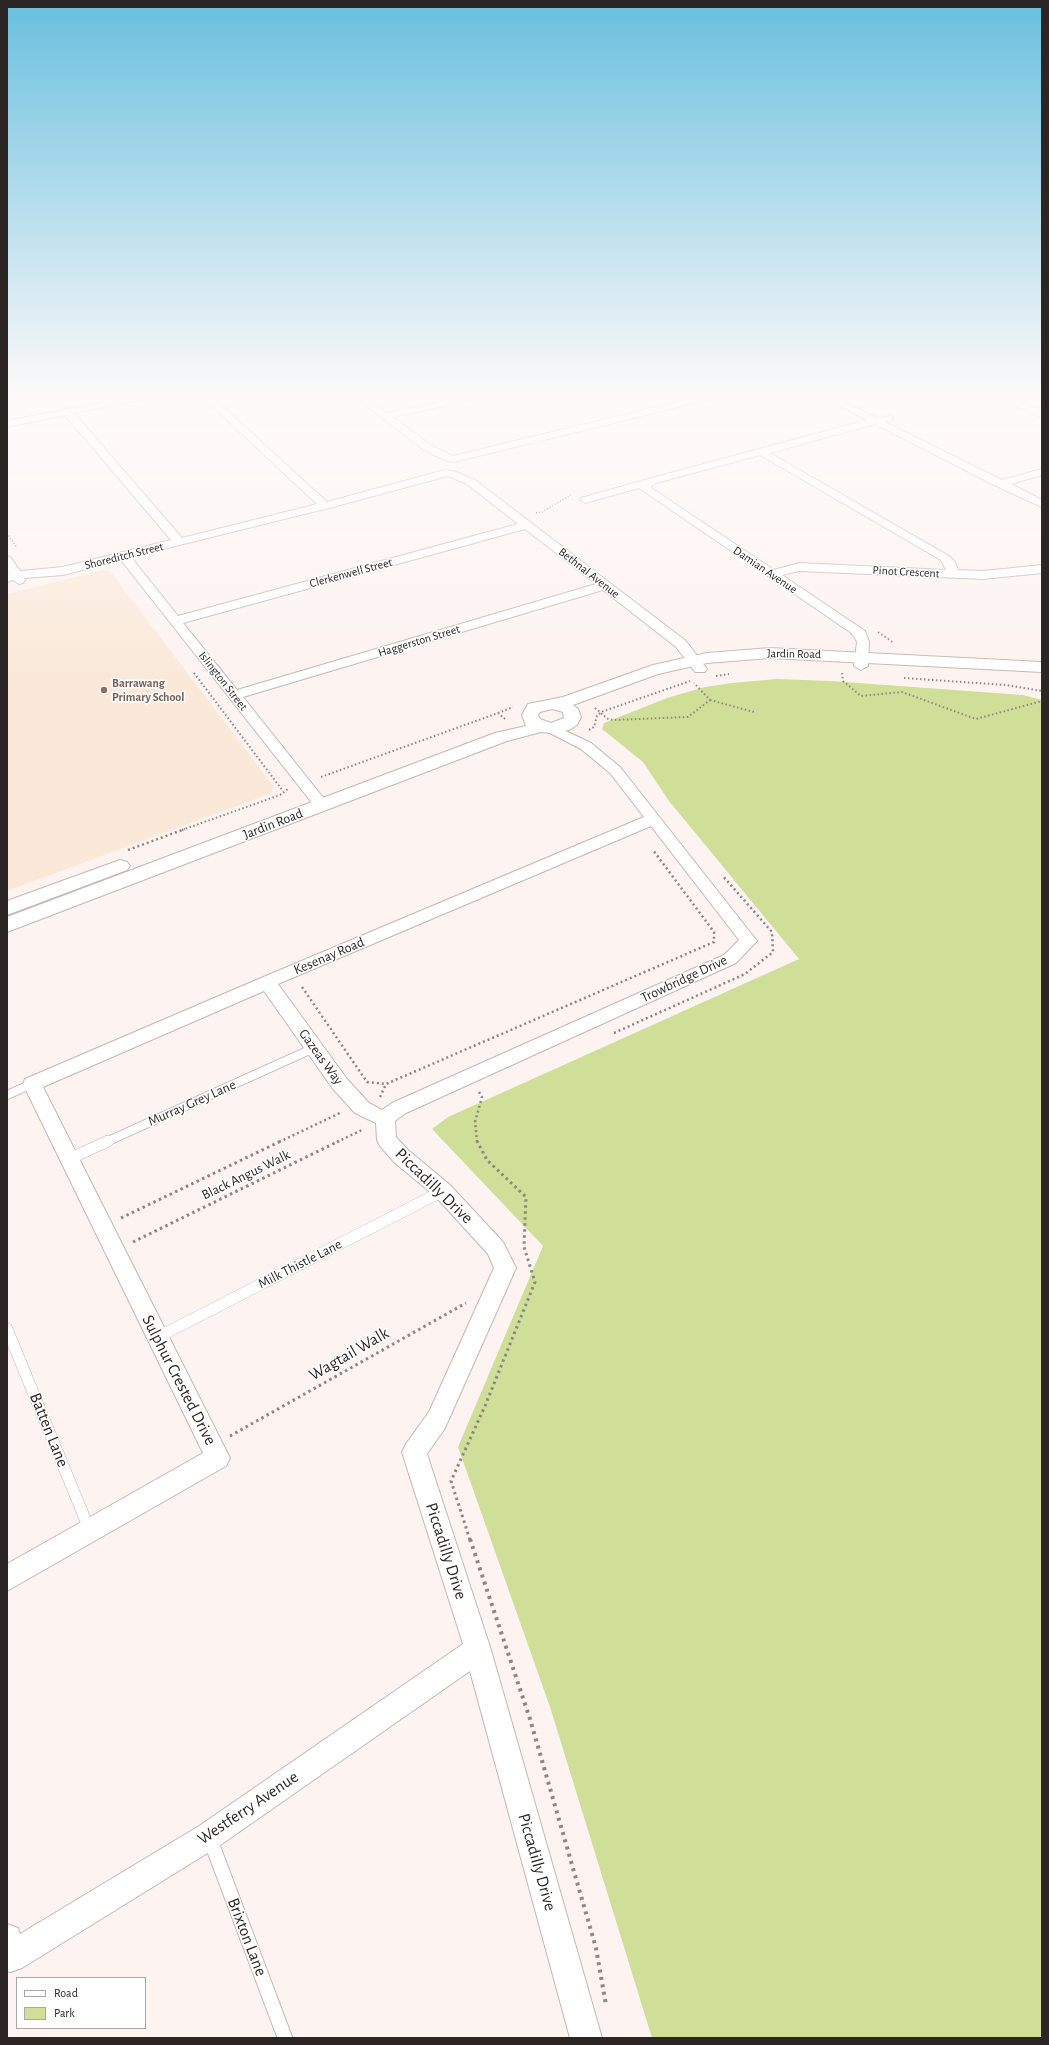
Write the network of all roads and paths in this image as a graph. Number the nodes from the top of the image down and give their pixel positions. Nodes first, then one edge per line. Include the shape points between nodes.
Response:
1 (133, 488) edge
2 (305, 488) edge
3 (391, 488) edge
4 (479, 488) edge
5 (631, 488) edge
6 (654, 488) edge
7 (824, 488) edge
8 (1009, 488) edge
9 (1031, 488) edge
10 (1042, 494) edge
11 (585, 500) dead end
12 (1042, 504) edge
13 (324, 506) junction
14 (527, 525) junction
15 (180, 542) junction
16 (124, 556) junction
17 (7, 560) edge
18 (1042, 569) edge
19 (771, 574) junction
20 (953, 574) junction
21 (12, 579) edge
22 (604, 586) junction
23 (175, 621) junction
24 (857, 666) junction
25 (1042, 668) edge
26 (193, 672) dead end
27 (699, 673) junction
28 (730, 674) dead end
29 (896, 677) dead end
30 (1042, 678) edge
31 (1042, 691) edge
32 (234, 696) junction
33 (710, 700) junction
34 (1042, 701) edge
35 (553, 704) junction
36 (601, 712) junction
37 (754, 712) dead end
38 (541, 722) junction
39 (511, 724) junction
40 (583, 730) junction
41 (321, 777) dead end
42 (317, 800) junction
43 (653, 819) junction
44 (636, 826) junction
45 (125, 851) dead end
46 (719, 872) dead end
47 (7, 908) edge
48 (7, 925) edge
49 (267, 982) junction
50 (309, 984) dead end
51 (610, 1034) dead end
52 (314, 1048) junction
53 (467, 1077) junction
54 (32, 1084) junction
55 (386, 1084) junction
56 (486, 1090) dead end
57 (479, 1093) junction
58 (7, 1095) edge
59 (372, 1112) junction
60 (69, 1159) junction
61 (443, 1191) junction
62 (103, 1227) junction
63 (115, 1251) junction
64 (498, 1285) junction
65 (7, 1329) edge
66 (158, 1337) junction
67 (213, 1446) junction
68 (90, 1531) junction
69 (7, 1578) edge
70 (478, 1650) junction
71 (209, 1836) junction
72 (8, 1952) edge
73 (606, 2006) dead end
74 (285, 2038) edge
75 (586, 2038) edge

1 - 15 street
2 - 13 street
3 - 13 street, Shoreditch Street
4 - 14 street, Bethnal Avenue
5 - 11 street
6 - 19 street, Damian Avenue
7 - 20 street via 944,558 949,562
8 - 12 street
9 - 10 street
13 - 15 street, Shoreditch Street
14 - 22 street, Bethnal Avenue
14 - 23 street, Clerkenwell Street
15 - 16 street, Shoreditch Street
16 - 21 street, Shoreditch Street via 51,576
16 - 23 street, Islington Street
17 - 21 street
18 - 20 street, Pinot Crescent via 983,576
19 - 20 street, Pinot Crescent via 799,568
19 - 24 street, Damian Avenue via 860,634 863,642
22 - 27 street, Bethnal Avenue via 681,644
22 - 32 street, Haggerston Street
23 - 32 street, Islington Street
24 - 25 street, Jardin Road
24 - 27 street, Jardin Road via 786,662 744,664
24 - 30 street, Jardin Road
24 - 34 path via 842,673 843,681 861,696 902,692 976,719
26 - 45 path via 283,791 280,795
27 - 28 path
27 - 33 path
27 - 35 street, Jardin Road via 653,670
27 - 36 path
27 - 40 street, Jardin Road via 684,672 591,704
29 - 31 path via 1006,685
32 - 42 street, Islington Street
33 - 36 path via 692,714 682,718 613,720
33 - 37 path
35 - 38 street, Jardin Road via 539,706
35 - 40 street via 565,706 573,713
36 - 40 path via 594,727
38 - 39 street, Jardin Road
38 - 40 street, Trowbridge Drive
38 - 40 street, Jardin Road
38 - 42 street, Jardin Road
39 - 41 path via 498,713
39 - 42 street, Jardin Road via 462,740
40 - 43 street, Trowbridge Drive
42 - 47 street, Jardin Road
42 - 48 street, Jardin Road
43 - 44 street, Kesenay Road
43 - 53 street, Trowbridge Drive via 749,941 730,959
44 - 49 street, Kesenay Road
44 - 55 path via 714,932 714,942
46 - 51 path via 772,932 773,952 745,974
49 - 52 street, Gazeas Way
49 - 54 street, Kesenay Road
50 - 55 path via 301,987 367,1082
52 - 59 street, Gazeas Way via 340,1084
52 - 60 lane, Murray Grey Lane
53 - 57 path
53 - 59 street, Trowbridge Drive via 390,1114
54 - 58 lane, Kesenay Road
54 - 60 street, Sulphur Crested Drive
55 - 59 path
56 - 57 path
57 - 73 path via 482,1097 475,1122 477,1143 487,1160 526,1197 524,1247 535,1282 485,1406 451,1481 530,1719 596,1948
59 - 61 street, Piccadilly Drive via 385,1126 388,1140 401,1156
59 - 62 path, Black Angus Walk
59 - 63 path, Black Angus Walk
60 - 62 street, Sulphur Crested Drive
61 - 64 street, Piccadilly Drive via 496,1248 505,1268
61 - 66 lane, Milk Thistle Lane
62 - 63 street, Sulphur Crested Drive
63 - 66 street, Sulphur Crested Drive
64 - 67 path, Wagtail Walk
64 - 70 street, Piccadilly Drive via 438,1420 414,1452
65 - 68 lane, Batten Lane
66 - 67 street, Sulphur Crested Drive
67 - 68 street, Sulphur Crested Drive via 218,1458
68 - 69 street, Sulphur Crested Drive
70 - 71 street, Westferry Avenue
70 - 75 street, Piccadilly Drive
71 - 72 street, Westferry Avenue
71 - 74 lane, Brixton Lane

